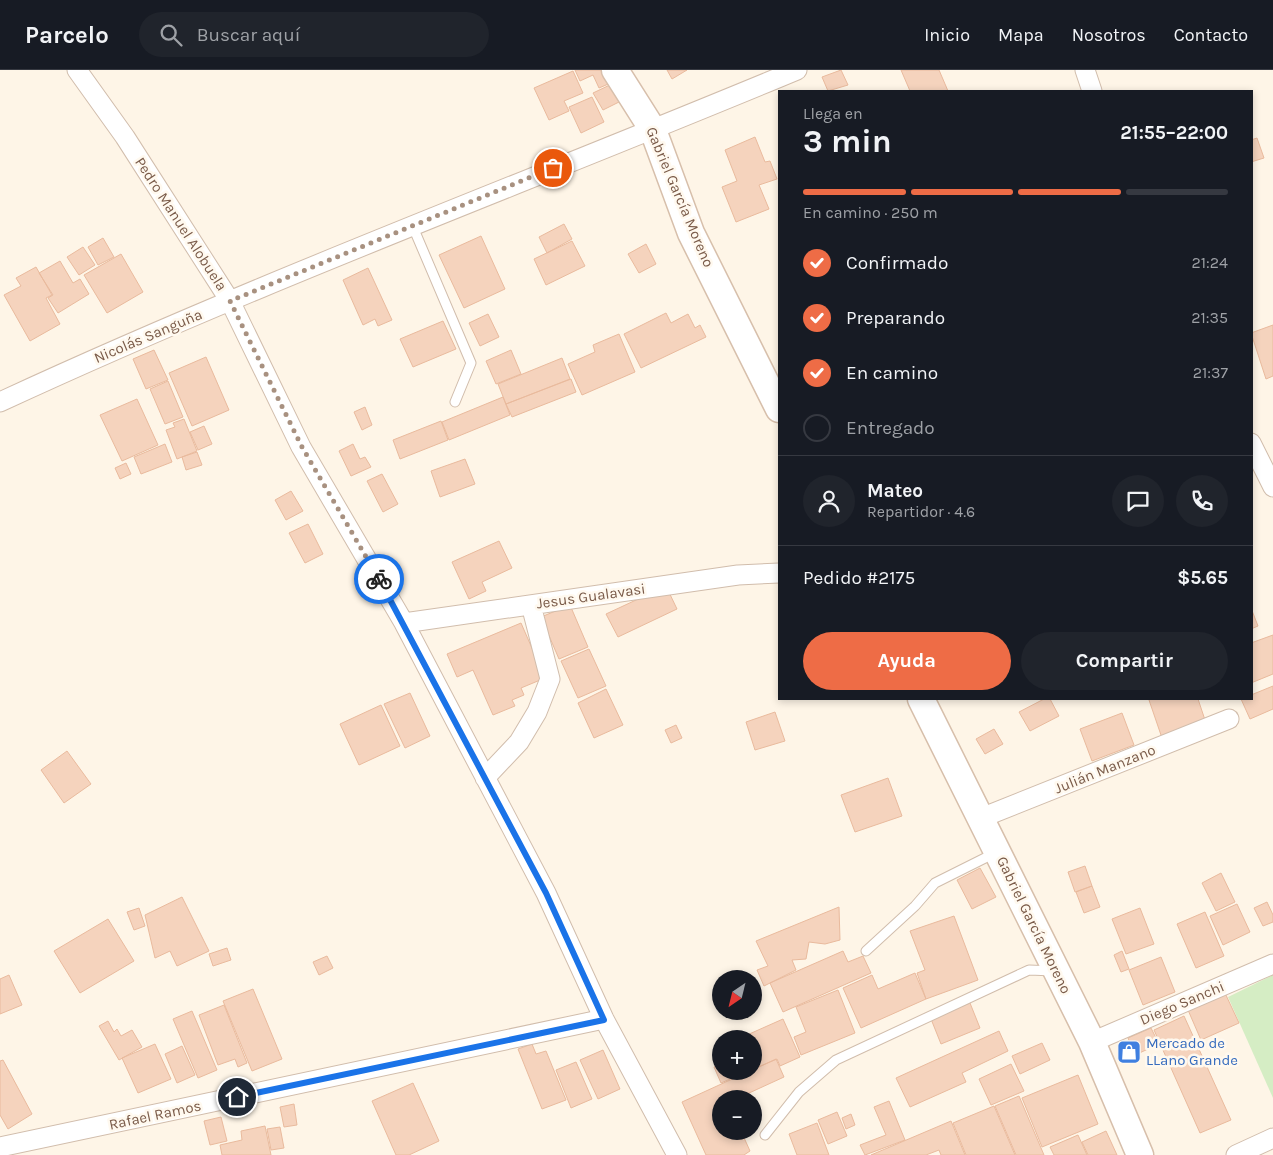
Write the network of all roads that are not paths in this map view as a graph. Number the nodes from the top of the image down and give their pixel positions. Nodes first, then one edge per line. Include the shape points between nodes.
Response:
1 (77, 70) edge
2 (615, 70) edge
3 (797, 70) edge
4 (1084, 70) edge
5 (1092, 90) edge
6 (653, 130) junction
7 (413, 227) junction
8 (230, 301) junction
9 (0, 402) edge
10 (455, 402) dead end
11 (778, 407) edge
12 (1253, 447) edge
13 (1273, 487) edge
14 (778, 573) edge
15 (531, 604) junction
16 (404, 624) junction
17 (922, 700) edge
18 (1229, 720) dead end
19 (485, 778) junction
20 (981, 818) junction
21 (998, 851) junction
22 (866, 951) dead end
23 (1273, 964) edge
24 (1056, 970) junction
25 (604, 1020) junction
26 (1092, 1042) junction
27 (765, 1134) dead end
28 (1273, 1138) edge
29 (5, 1149) edge
30 (677, 1155) edge
31 (1140, 1155) edge
32 (1236, 1155) edge

1 - 8 street, Pedro Manuel Alobuela via 126,137
2 - 6 street, Gabriel García Moreno
3 - 6 street, Nicolás Sanguña
4 - 5 street
6 - 7 street, Nicolás Sanguña via 536,174
6 - 11 street, Gabriel García Moreno via 691,233
7 - 8 street, Nicolás Sanguña
7 - 10 lane via 471,364
8 - 9 street, Nicolás Sanguña
8 - 16 street, Pedro Manuel Alobuela via 302,447
12 - 13 street
14 - 15 street, Jesus Gualavasi via 738,575
15 - 16 street, Jesus Gualavasi
15 - 19 street via 550,679 537,712 519,742
16 - 19 street, Pedro Manuel Alobuela
17 - 20 street, Gabriel García Moreno
18 - 20 street, Julián Manzano
19 - 25 street, Pedro Manuel Alobuela via 546,893
20 - 21 street, Gabriel García Moreno
21 - 22 lane via 935,883
21 - 24 street, Gabriel García Moreno
23 - 26 street, Diego Sanchi
24 - 26 street, Gabriel García Moreno
24 - 27 lane via 1029,970 836,1060 799,1092
25 - 29 street, Rafael Ramos
25 - 30 street, Pedro Manuel Alobuela
26 - 31 street, Gabriel García Moreno
28 - 32 street

